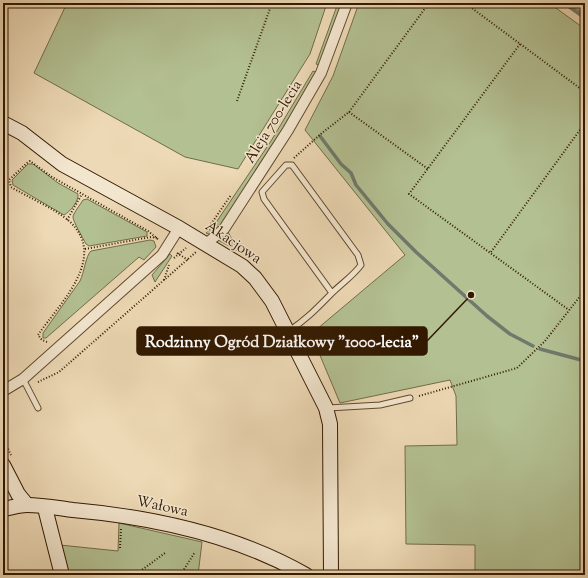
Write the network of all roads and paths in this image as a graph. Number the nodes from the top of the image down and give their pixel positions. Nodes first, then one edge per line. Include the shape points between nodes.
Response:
1 (272, 3) edge
2 (347, 3) edge
3 (429, 3) edge
4 (465, 3) edge
5 (579, 3) edge
6 (585, 8) edge
7 (520, 44) junction
8 (585, 92) edge
9 (237, 101) dead end
10 (349, 112) junction
11 (3, 123) edge
12 (585, 123) edge
13 (286, 165) junction
14 (428, 169) junction
15 (82, 194) junction
16 (232, 194) dead end
17 (67, 220) junction
18 (210, 226) dead end
19 (179, 228) junction
20 (157, 238) junction
21 (206, 244) junction
22 (163, 246) junction
23 (189, 246) dead end
24 (85, 249) junction
25 (491, 252) junction
26 (179, 254) junction
27 (164, 280) junction
28 (585, 290) edge
29 (332, 293) junction
30 (569, 310) junction
31 (288, 331) junction
32 (47, 342) dead end
33 (25, 382) junction
34 (3, 391) edge
35 (410, 398) joint
36 (38, 408) dead end
37 (326, 408) junction
38 (3, 465) edge
39 (27, 505) junction
40 (45, 508) junction
41 (3, 509) edge
42 (122, 516) junction
43 (120, 548) dead end
44 (195, 552) dead end
45 (165, 553) dead end
46 (62, 575) edge
47 (135, 575) edge
48 (184, 575) edge
49 (306, 575) edge
50 (331, 575) edge

1 - 9 path
2 - 21 street, Aleja 700-lecia via 321,73 299,111 224,229
3 - 10 path
4 - 7 path
5 - 6 path
7 - 8 path
7 - 14 path
10 - 13 path
10 - 14 path
11 - 19 street, Akacjowa via 22,133 62,164
12 - 25 path
13 - 29 lane via 262,192 264,199
13 - 29 lane via 292,165 362,264 353,276
14 - 25 path via 409,194
15 - 17 path
15 - 17 path via 30,161 9,180 11,187
15 - 20 path
16 - 18 path
17 - 24 path via 76,230
19 - 21 street, Akacjowa
19 - 22 street
20 - 22 path
20 - 22 path
20 - 24 path
21 - 31 street, Akacjowa via 242,266 255,278 272,301
22 - 26 path
22 - 33 street via 150,266
23 - 26 path
24 - 32 path via 84,264 79,276 38,334
25 - 30 path
26 - 27 path via 171,261
26 - 27 path via 188,260
27 - 33 path via 59,372 50,378
28 - 30 path
29 - 31 lane via 307,319
30 - 35 path via 545,341 517,368
31 - 37 street, Akacjowa
33 - 34 street
33 - 36 lane
35 - 37 lane via 380,405
37 - 50 street, Akacjowa via 331,442
38 - 39 street via 18,494
39 - 40 street, Wałowa
39 - 41 street, Wałowa
40 - 42 street, Wałowa
40 - 46 street
42 - 43 path
42 - 49 street, Wałowa via 208,535 267,555
44 - 48 path via 183,571
45 - 47 path

